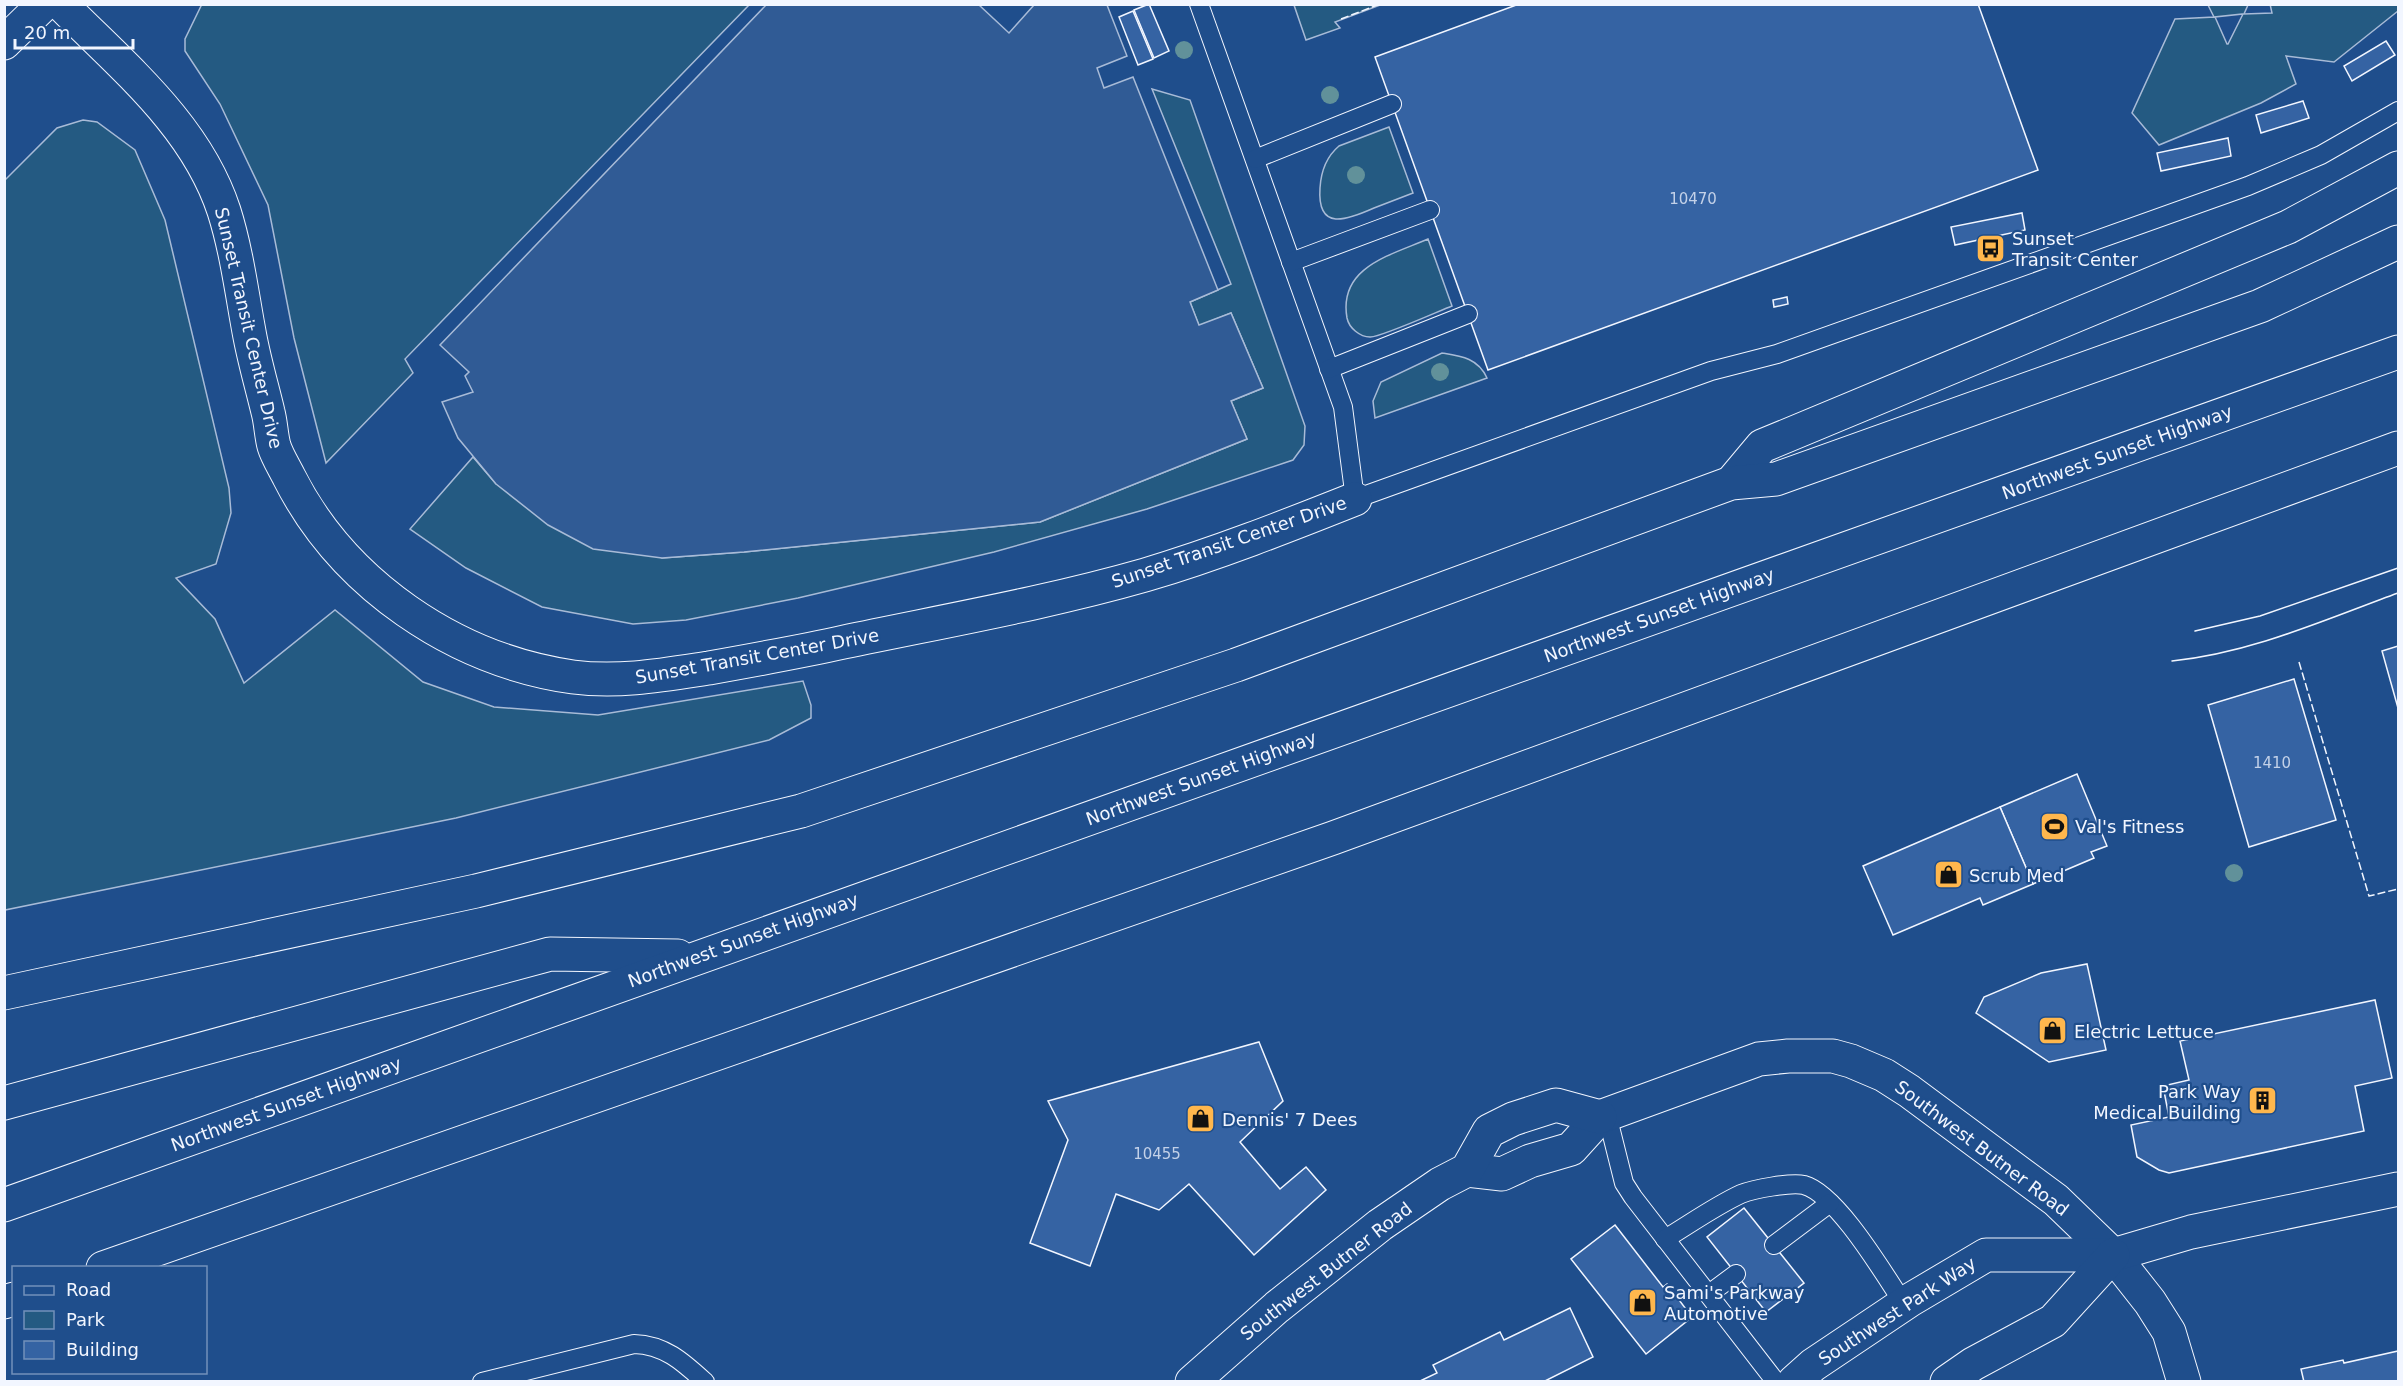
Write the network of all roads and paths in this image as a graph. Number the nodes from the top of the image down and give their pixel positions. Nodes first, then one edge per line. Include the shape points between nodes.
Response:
1 (44, 4) edge
2 (61, 4) edge
3 (1199, 4) edge
4 (4, 43) edge
5 (1392, 104) dead end
6 (2398, 111) edge
7 (1255, 159) junction
8 (2398, 168) edge
9 (1431, 210) dead end
10 (2398, 242) edge
11 (1291, 262) junction
12 (1468, 314) dead end
13 (2398, 352) edge
14 (1329, 369) junction
15 (2398, 448) edge
16 (1731, 483) junction
17 (1355, 499) junction
18 (698, 956) junction
19 (4, 993) edge
20 (4, 1103) edge
21 (1603, 1116) junction
22 (1467, 1170) junction
23 (2398, 1189) edge
24 (1830, 1203) junction
25 (4, 1205) edge
26 (1665, 1239) junction
27 (1774, 1245) dead end
28 (2114, 1255) junction
29 (109, 1266) edge
30 (1736, 1274) dead end
31 (1708, 1294) junction
32 (1904, 1304) junction
33 (482, 1382) edge
34 (705, 1382) edge
35 (1192, 1382) edge
36 (1776, 1382) edge
37 (1794, 1382) edge
38 (1947, 1382) edge
39 (2184, 1382) edge

1 - 4 main road
2 - 17 main road, Sunset Transit Center Drive via 163,105 208,173 233,245 274,447 316,524 384,594 415,617 480,651 544,672 608,680 641,679 778,656 1049,599 1147,574
3 - 7 lane
5 - 7 lane
6 - 17 lane via 2321,155 2248,186 1777,354 1711,371
7 - 11 lane
8 - 16 main road via 2288,227 1762,446
9 - 11 lane
10 - 16 main road via 2260,306 1776,479
11 - 14 lane
12 - 14 lane
13 - 18 main road, Northwest Sunset Highway
14 - 17 lane via 1342,407
15 - 29 main road via 1322,842
16 - 19 main road via 1236,665 801,811 476,891
18 - 20 main road via 550,954
18 - 25 main road, Northwest Sunset Highway
21 - 22 main road, Southwest Butner Road via 1571,1149 1502,1174
21 - 22 main road via 1556,1105 1513,1119 1490,1131
21 - 26 lane via 1624,1183
21 - 28 main road, Southwest Butner Road via 1759,1059 1820,1055 1851,1061 1884,1075 1918,1097 2056,1200
22 - 35 main road, Southwest Butner Road via 1380,1225 1277,1307
23 - 28 main road, Southwest Park Way via 2191,1232
24 - 26 lane via 1804,1185 1760,1188 1740,1195
24 - 27 lane
24 - 32 lane via 1850,1223
26 - 31 lane
28 - 32 main road, Southwest Park Way via 1986,1255
28 - 38 main road via 2053,1321
28 - 39 main road, Southwest Butner Road via 2169,1332
30 - 31 lane
31 - 36 lane
32 - 37 main road, Southwest Park Way via 1812,1365
33 - 34 lane via 634,1344 649,1344 681,1359

